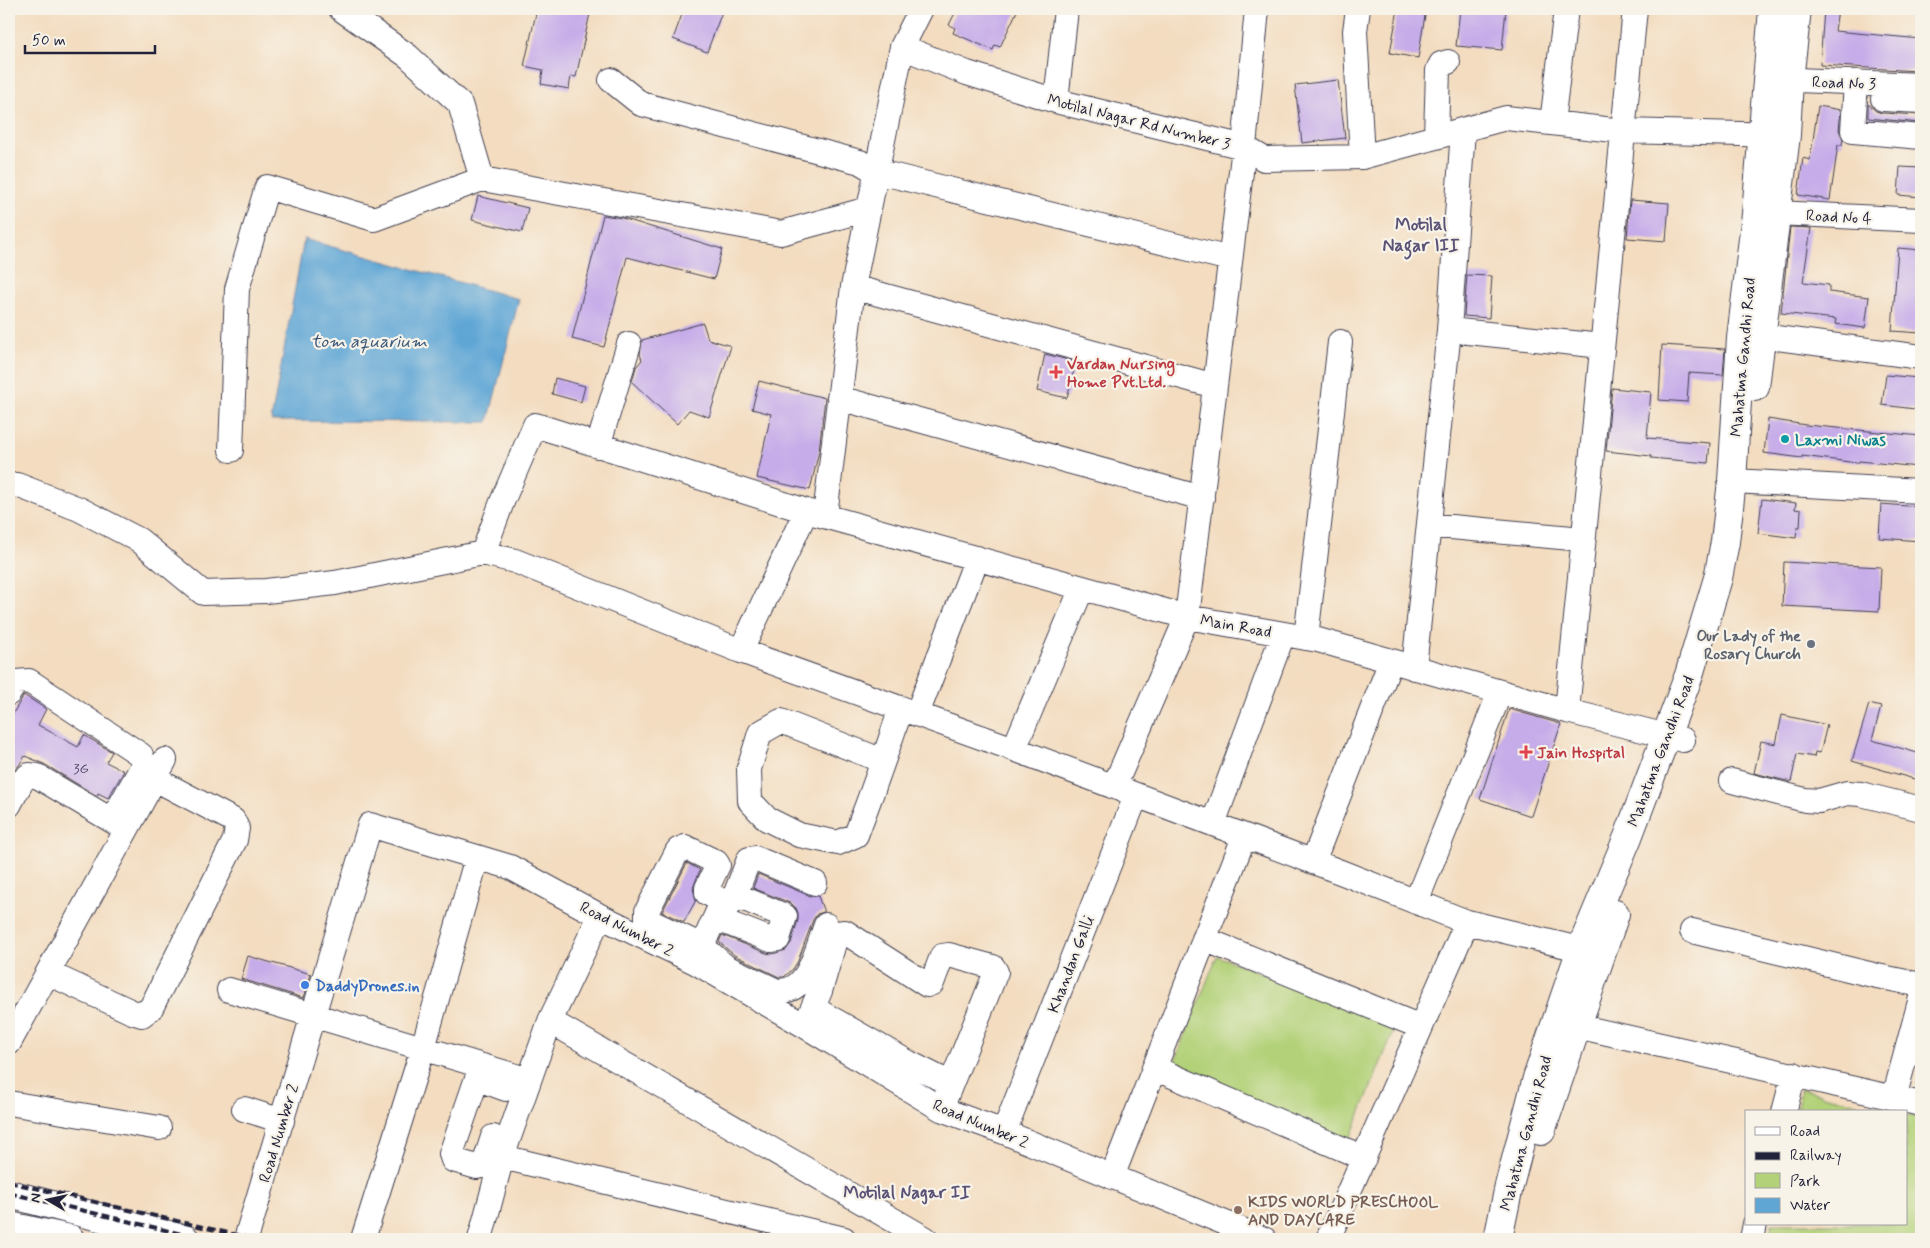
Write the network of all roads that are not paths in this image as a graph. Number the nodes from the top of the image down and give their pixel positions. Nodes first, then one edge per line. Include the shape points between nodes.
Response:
1 (341, 9) edge
2 (921, 9) edge
3 (1066, 9) edge
4 (1258, 9) edge
5 (1358, 9) edge
6 (1566, 9) edge
7 (1635, 9) edge
8 (1773, 9) edge
9 (1796, 9) edge
10 (902, 47) junction
11 (1448, 62) dead end
12 (1778, 79) junction
13 (611, 80) dead end
14 (1921, 85) edge
15 (1856, 90) junction
16 (1056, 101) junction
17 (1921, 102) edge
18 (1552, 123) junction
19 (1463, 130) junction
20 (1623, 131) junction
21 (1775, 134) junction
22 (1436, 137) junction
23 (1921, 137) edge
24 (1244, 148) junction
25 (1362, 157) junction
26 (876, 171) junction
27 (482, 179) junction
28 (868, 209) junction
29 (1766, 213) junction
30 (1921, 220) edge
31 (1230, 259) junction
32 (852, 287) junction
33 (1449, 330) junction
34 (1751, 331) junction
35 (1340, 342) dead end
36 (629, 344) dead end
37 (1602, 346) junction
38 (1921, 346) edge
39 (1921, 356) edge
40 (1215, 386) junction
41 (839, 398) junction
42 (598, 446) junction
43 (231, 450) dead end
44 (1738, 480) junction
45 (17, 485) dead end
46 (1921, 491) edge
47 (1202, 498) junction
48 (816, 513) junction
49 (1429, 524) junction
50 (1583, 539) junction
51 (483, 553) junction
52 (977, 558) junction
53 (1082, 588) junction
54 (1187, 617) junction
55 (1283, 634) junction
56 (1306, 638) junction
57 (741, 651) junction
58 (1391, 661) junction
59 (1414, 668) junction
60 (1500, 692) junction
61 (9, 693) edge
62 (909, 711) junction
63 (1567, 711) junction
64 (1675, 738) junction
65 (1014, 749) junction
66 (883, 760) junction
67 (1732, 781) dead end
68 (1114, 787) junction
69 (1136, 796) junction
70 (9, 805) edge
71 (1921, 808) edge
72 (1213, 824) junction
73 (120, 825) junction
74 (1244, 837) junction
75 (476, 857) junction
76 (1313, 862) junction
77 (815, 883) dead end
78 (1416, 902) junction
79 (724, 905) junction
80 (600, 916) junction
81 (1466, 922) junction
82 (826, 924) dead end
83 (1692, 931) dead end
84 (1204, 938) junction
85 (1591, 952) junction
86 (698, 954) junction
87 (48, 973) junction
88 (1921, 985) edge
89 (230, 990) dead end
90 (1921, 998) edge
91 (313, 1015) junction
92 (809, 1017) junction
93 (550, 1021) junction
94 (1567, 1024) junction
95 (1421, 1027) junction
96 (9, 1043) edge
97 (423, 1048) junction
98 (1154, 1068) junction
99 (1794, 1074) junction
100 (951, 1084) junction
101 (520, 1088) junction
102 (1894, 1098) junction
103 (9, 1103) edge
104 (1921, 1104) edge
105 (941, 1109) junction
106 (244, 1110) dead end
107 (1785, 1110) edge
108 (282, 1121) junction
109 (159, 1128) dead end
110 (1004, 1132) junction
111 (502, 1157) junction
112 (1364, 1158) junction
113 (1112, 1176) junction
114 (9, 1194) edge
115 (9, 1226) edge
116 (1755, 1226) edge
117 (1219, 1231) edge
118 (66, 1239) edge
119 (185, 1239) edge
120 (246, 1239) edge
121 (363, 1239) edge
122 (480, 1239) edge
123 (844, 1239) edge
124 (926, 1239) edge
125 (1264, 1239) edge
126 (1328, 1239) edge
127 (1498, 1239) edge
128 (1516, 1239) edge
129 (1752, 1239) edge

1 - 27 street via 408,56 460,104
2 - 10 street
3 - 16 street
4 - 24 street, Motilal Nagar Rd Number 3
5 - 25 street via 1355,31
6 - 18 street
7 - 20 street
8 - 12 main road, Mahatma Gandhi Road
9 - 12 main road, Mahatma Gandhi Road
10 - 16 street, Motilal Nagar Rd Number 3
10 - 26 street
11 - 22 street via 1440,64 1438,70
12 - 15 street, Road No 3
12 - 21 main road, Mahatma Gandhi Road
13 - 26 street via 642,104 860,162
14 - 15 street, Road No 3
15 - 17 street
15 - 23 street via 1853,128 1856,132
16 - 24 street, Motilal Nagar Rd Number 3
18 - 19 street via 1506,118
18 - 20 street
19 - 22 street
19 - 33 street
20 - 21 street
20 - 37 street
21 - 29 main road, Mahatma Gandhi Road
22 - 25 street
24 - 25 street via 1264,159
24 - 31 street
26 - 28 street
26 - 31 street
27 - 28 street via 781,233
27 - 43 street via 374,218 267,187 237,289
28 - 32 street
29 - 30 street, Road No 4
29 - 34 main road, Mahatma Gandhi Road
31 - 40 street
32 - 40 street
32 - 41 street
33 - 37 street
33 - 49 street
34 - 38 street
34 - 39 street
34 - 44 main road, Mahatma Gandhi Road
35 - 56 street
36 - 42 street
37 - 50 street
40 - 47 street
41 - 47 street
41 - 48 street
42 - 48 street, Main Road
42 - 51 street, Main Road via 535,426
44 - 46 street
44 - 64 main road, Mahatma Gandhi Road via 1736,553 1728,595
45 - 51 street via 79,509 139,540 203,593 266,591 335,583
47 - 54 street
48 - 52 street, Main Road
48 - 57 street
49 - 50 street
49 - 59 street
50 - 63 street
51 - 57 street via 516,561
52 - 53 street, Main Road
52 - 62 street
53 - 54 street, Main Road
53 - 65 street
54 - 55 street, Main Road
54 - 68 street
55 - 56 street, Main Road
55 - 72 street
56 - 58 street, Main Road
57 - 62 street
58 - 59 street, Main Road
58 - 76 street
59 - 60 street, Main Road
60 - 63 street, Main Road
60 - 78 street
61 - 73 street via 16,682 29,681 141,755 144,762
62 - 65 street
62 - 66 street
63 - 64 street, Main Road
64 - 85 main road, Mahatma Gandhi Road via 1647,842 1610,927
65 - 68 street
66 - 66 street via 856,834 838,843 799,835 766,818 750,801 749,769 760,733 781,720
67 - 71 street via 1805,800 1819,801 1847,793
68 - 69 street
69 - 72 street
69 - 110 street, Khandan Galli
70 - 73 street via 22,781 28,775 37,776
72 - 74 street
73 - 87 street
73 - 87 street via 160,770 232,820 237,828 235,840 151,1008 142,1015
74 - 76 street
74 - 84 street
75 - 80 street, Road Number 2 via 510,867
75 - 91 street, Road Number 2 via 370,825
75 - 97 street
76 - 78 street
77 - 79 street via 755,858 749,859
78 - 81 street
79 - 86 street
79 - 86 street via 707,893 718,865 716,862 685,847 678,850 647,911 647,920
80 - 86 street, Road Number 2
80 - 93 street
81 - 85 street
81 - 95 street
82 - 86 street via 808,972 796,987 786,991 777,990
83 - 88 street
84 - 95 street
84 - 98 street
85 - 94 main road, Mahatma Gandhi Road
86 - 92 street, Road Number 2
87 - 96 street
89 - 91 street
90 - 102 street
91 - 97 street
91 - 108 street, Road Number 2
92 - 100 street
92 - 100 street via 837,933 844,932 927,985 932,983 942,956 993,967 996,972
92 - 105 street, Road Number 2
93 - 101 street
93 - 124 street
94 - 99 street
94 - 127 main road, Mahatma Gandhi Road via 1538,1078
94 - 128 main road, Mahatma Gandhi Road
95 - 112 street
97 - 101 street
97 - 121 street
98 - 112 street
98 - 113 street
99 - 102 street
99 - 107 street
100 - 105 street
101 - 111 street
102 - 104 street
103 - 109 street
105 - 110 street, Road Number 2
106 - 108 street
108 - 120 street, Road Number 2
110 - 113 street, Road Number 2
111 - 122 street
111 - 123 street
112 - 126 street
113 - 117 street, Road Number 2
114 - 119 main road
115 - 118 main road
116 - 129 street
117 - 125 street, Road Number 2

